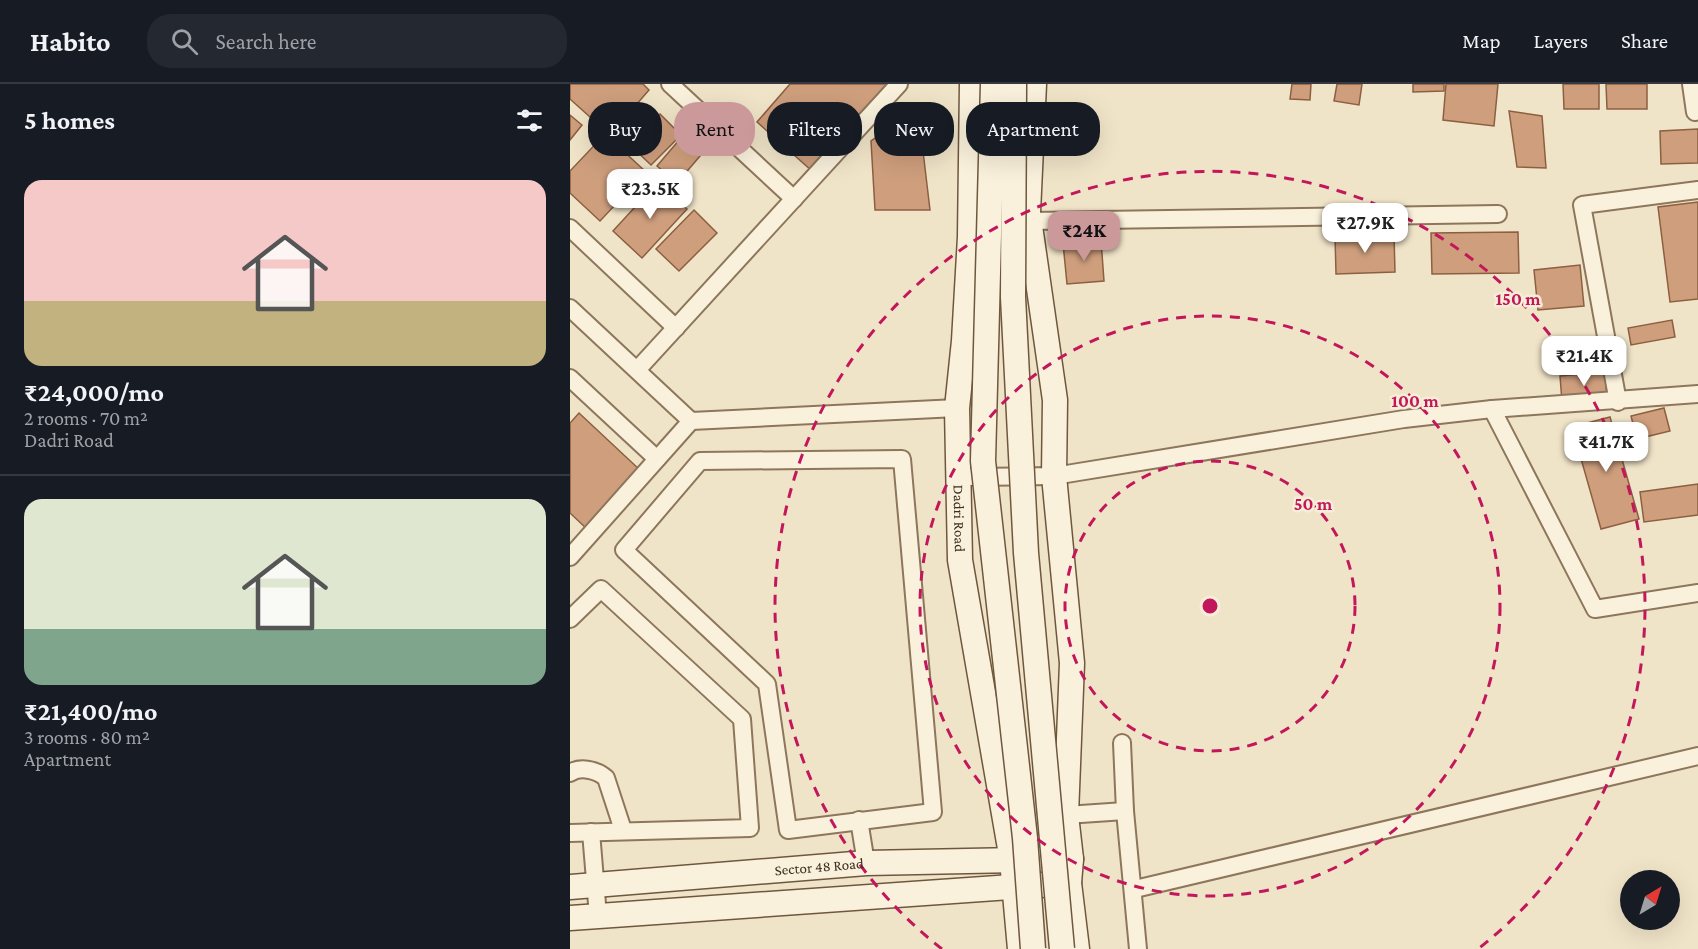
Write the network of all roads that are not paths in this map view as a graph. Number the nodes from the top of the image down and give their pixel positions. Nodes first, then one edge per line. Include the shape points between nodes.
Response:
1 (670, 84) edge
2 (898, 84) edge
3 (972, 84) edge
4 (993, 84) edge
5 (1014, 84) edge
6 (1034, 84) edge
7 (1691, 84) edge
8 (1695, 112) dead end
9 (1698, 190) edge
10 (794, 199) junction
11 (1498, 214) dead end
12 (1030, 221) junction
13 (570, 228) edge
14 (570, 308) edge
15 (676, 328) junction
16 (637, 370) junction
17 (570, 378) edge
18 (1698, 394) edge
19 (1618, 402) junction
20 (957, 408) junction
21 (1492, 409) junction
22 (691, 421) junction
23 (657, 459) junction
24 (1054, 476) junction
25 (959, 477) junction
26 (570, 556) edge
27 (1698, 593) edge
28 (570, 619) edge
29 (1122, 743) dead end
30 (1698, 756) edge
31 (570, 773) edge
32 (1125, 811) junction
33 (1066, 814) junction
34 (859, 820) junction
35 (623, 830) junction
36 (591, 832) junction
37 (570, 833) edge
38 (1071, 859) junction
39 (1012, 860) junction
40 (866, 862) junction
41 (1069, 883) junction
42 (595, 885) junction
43 (570, 887) edge
44 (1015, 887) junction
45 (1134, 889) junction
46 (598, 916) junction
47 (570, 918) edge
48 (1020, 949) edge
49 (1033, 949) edge
50 (1062, 949) edge
51 (1077, 949) edge
52 (1138, 949) edge

1 - 10 street
2 - 10 street
3 - 20 street, Dadri Road via 969,259
4 - 49 street, bridge via 983,461 1025,837
5 - 50 street, bridge via 1013,297 1026,552
6 - 12 street
7 - 8 street
9 - 19 street via 1582,205
10 - 15 street
11 - 12 street
12 - 24 street via 1055,400
13 - 15 street
14 - 16 street
15 - 16 street
16 - 22 street
17 - 23 street
18 - 19 street
19 - 21 street
20 - 22 street
20 - 25 street, Dadri Road
21 - 24 street via 1404,419
21 - 27 street via 1595,609
22 - 23 street
23 - 26 street
24 - 25 street
24 - 33 street via 1072,663
25 - 39 street, Dadri Road via 960,560
28 - 35 street via 601,589 742,719 750,828
29 - 32 street
30 - 45 street
31 - 35 street via 582,770 606,778
32 - 33 street
32 - 45 street
33 - 38 street
34 - 34 street via 788,830 767,684 624,550 700,461 902,459 933,812
34 - 40 street
35 - 36 street
36 - 37 street
36 - 42 street
38 - 39 street, Sector 48 Road
38 - 41 street
39 - 40 street, Sector 48 Road
39 - 44 street, Dadri Road
40 - 42 street, Sector 48 Road
41 - 44 street
41 - 51 street
42 - 43 street, Sector 48 Road
42 - 46 street
44 - 46 street
44 - 48 street, Dadri Road
45 - 52 street
46 - 47 street

